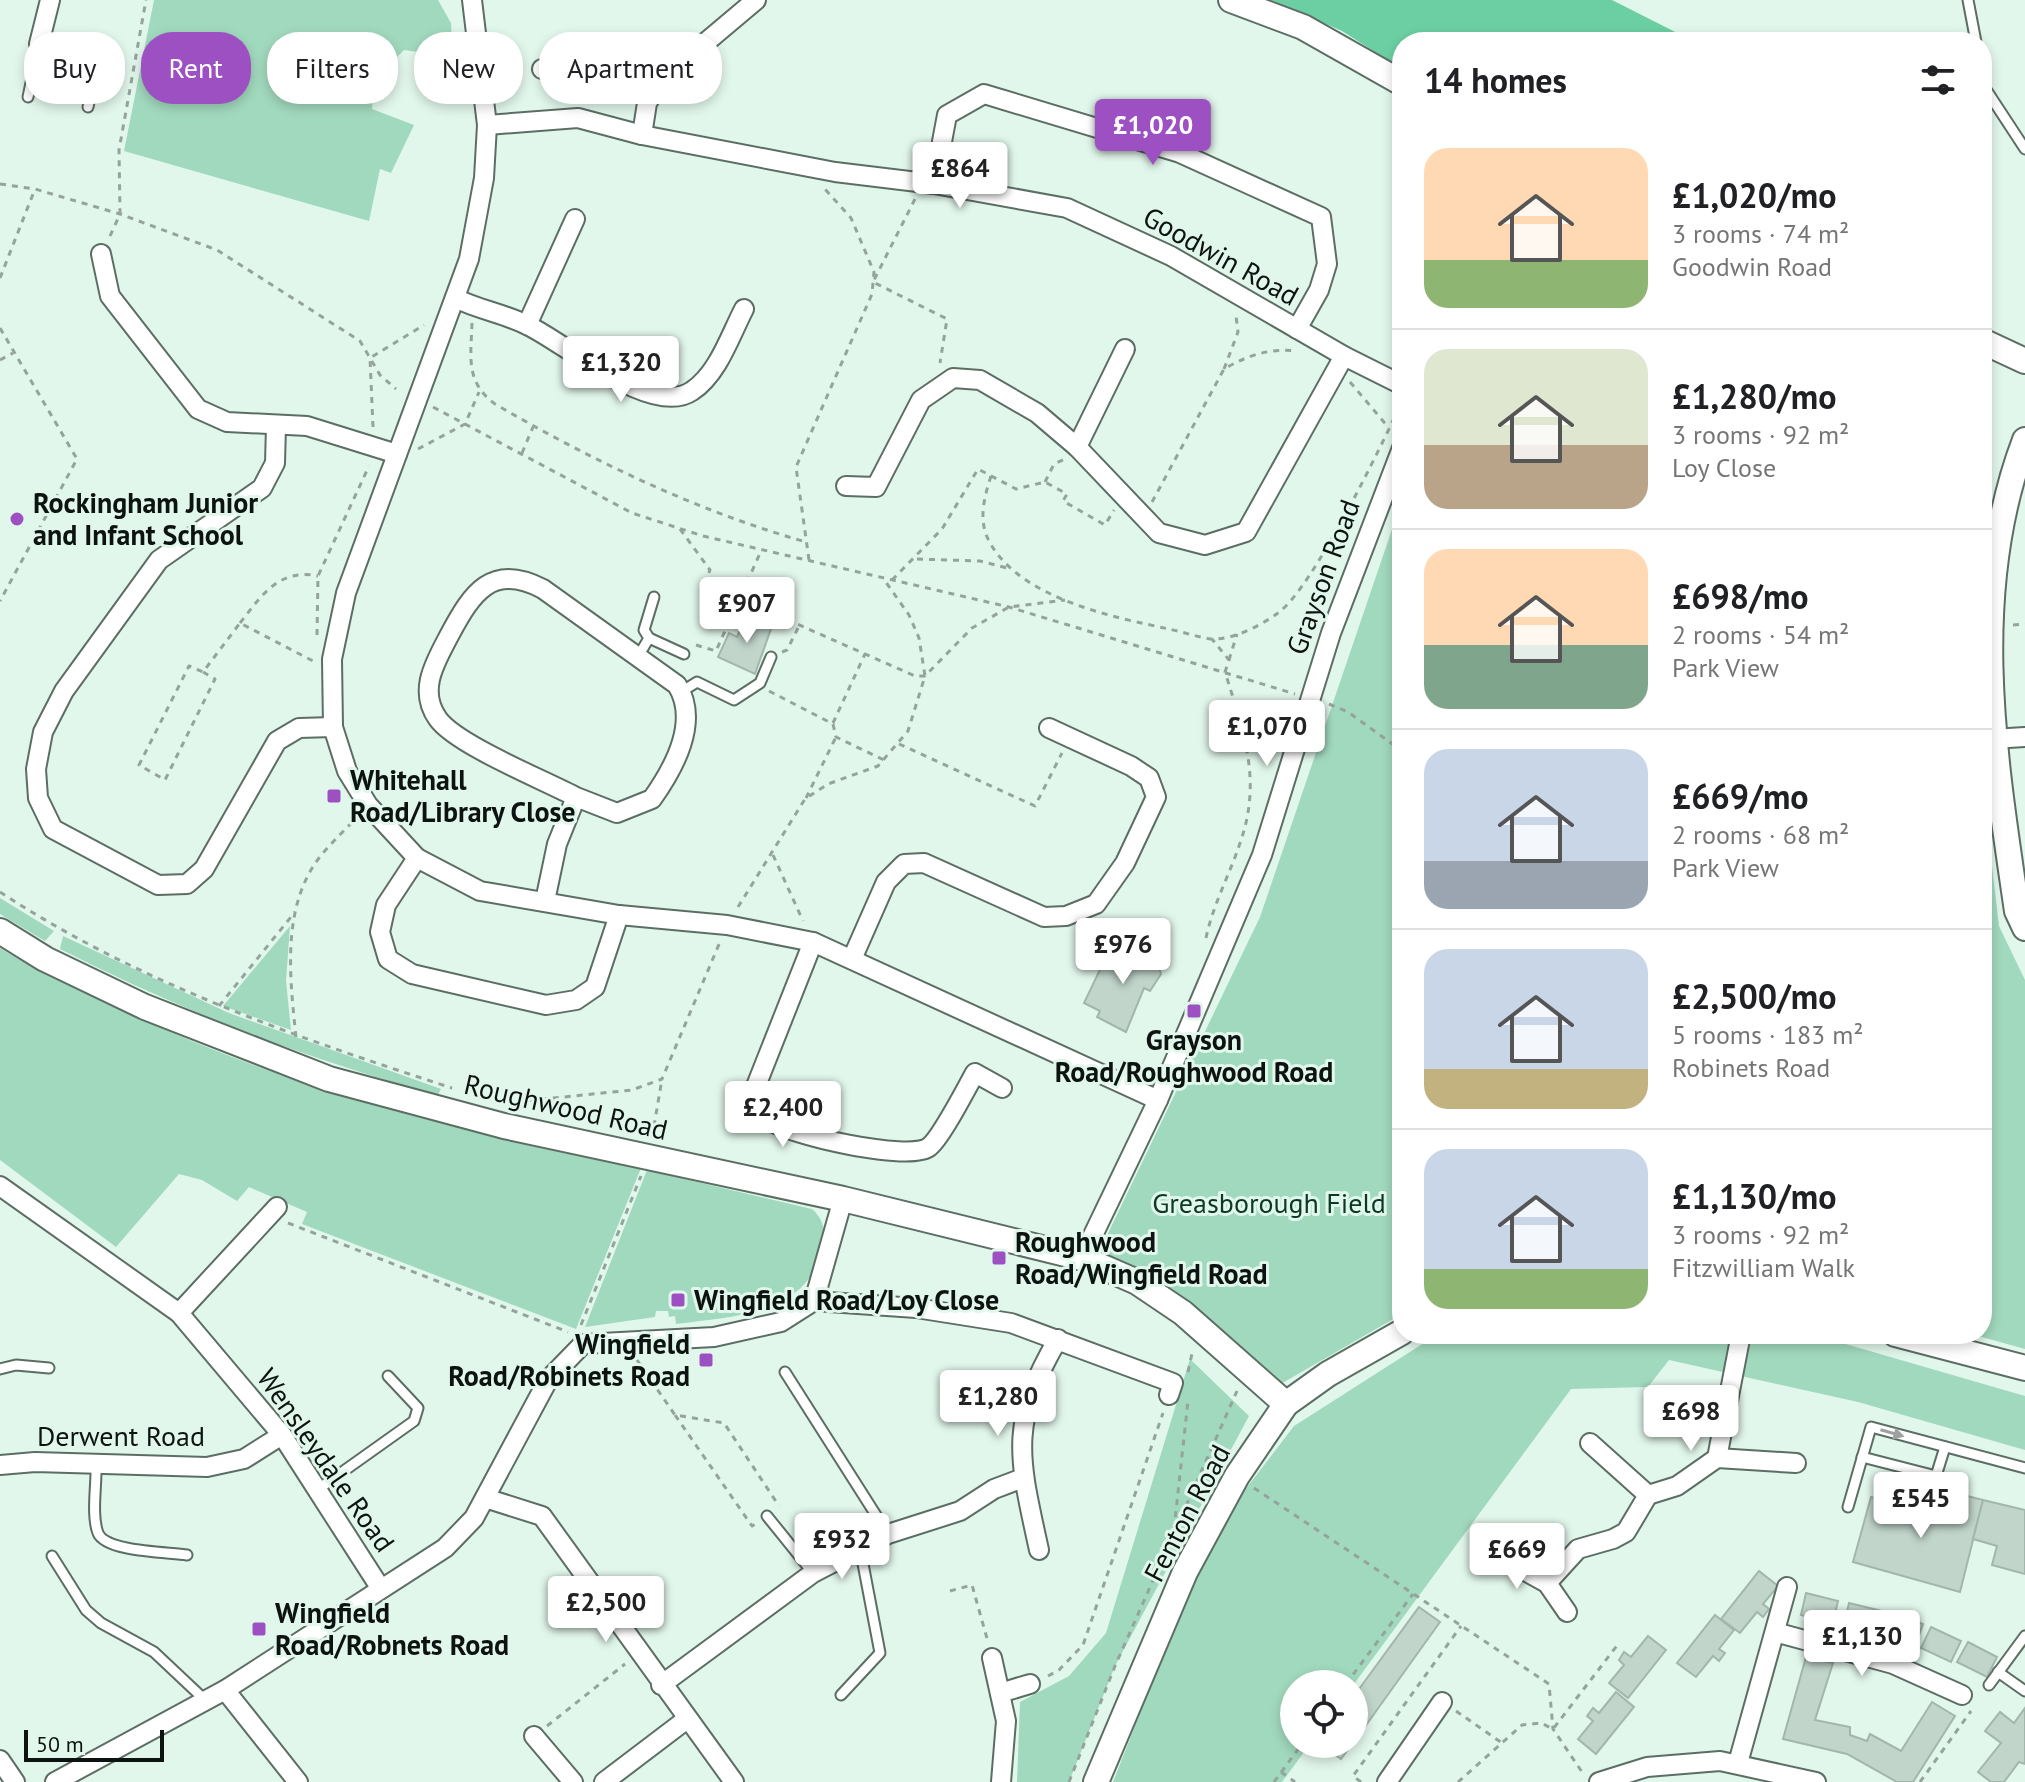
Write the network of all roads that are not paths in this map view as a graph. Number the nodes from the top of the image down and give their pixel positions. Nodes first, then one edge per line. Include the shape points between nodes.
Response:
1 (50, 0) edge
2 (472, 0) edge
3 (756, 0) edge
4 (1231, 0) edge
5 (1968, 0) edge
6 (42, 32) edge
7 (718, 32) edge
8 (1974, 32) edge
9 (1392, 77) edge
10 (1992, 99) edge
11 (89, 104) edge
12 (647, 104) edge
13 (88, 107) dead end
14 (487, 125) junction
15 (642, 135) junction
16 (2025, 149) edge
17 (929, 183) junction
18 (575, 219) dead end
19 (101, 254) road end
20 (455, 298) junction
21 (744, 309) dead end
22 (527, 325) junction
23 (1297, 329) junction
24 (1992, 346) edge
25 (1125, 349) dead end
26 (2025, 361) edge
27 (1341, 362) junction
28 (1392, 381) edge
29 (276, 426) junction
30 (2025, 440) edge
31 (1077, 447) junction
32 (397, 454) junction
33 (1392, 474) edge
34 (846, 486) dead end
35 (1992, 591) edge
36 (654, 597) dead end
37 (649, 638) junction
38 (684, 654) dead end
39 (639, 655) junction
40 (771, 657) road end
41 (679, 688) junction
42 (333, 727) junction
43 (1049, 728) dead end
44 (2025, 737) edge
45 (1992, 739) joint
46 (576, 797) junction
47 (417, 858) junction
48 (545, 901) junction
49 (619, 915) junction
50 (2025, 928) edge
51 (0, 931) edge
52 (813, 942) junction
53 (852, 959) junction
54 (1002, 1088) dead end
55 (1158, 1100) junction
56 (0, 1186) edge
57 (843, 1199) junction
58 (277, 1207) dead end
59 (1082, 1258) junction
60 (814, 1301) junction
61 (179, 1313) junction
62 (1392, 1338) edge
63 (1058, 1339) junction
64 (1739, 1344) edge
65 (1933, 1344) edge
66 (49, 1368) dead end
67 (2025, 1368) edge
68 (0, 1369) edge
69 (785, 1372) dead end
70 (388, 1376) dead end
71 (1177, 1389) road end
72 (1286, 1404) junction
73 (282, 1435) junction
74 (1590, 1443) dead end
75 (1945, 1447) junction
76 (1862, 1457) junction
77 (1717, 1458) junction
78 (1796, 1463) dead end
79 (96, 1464) junction
80 (0, 1465) edge
81 (2025, 1468) edge
82 (1023, 1478) junction
83 (317, 1490) junction
84 (1648, 1495) junction
85 (485, 1498) junction
86 (1848, 1507) dead end
87 (767, 1516) road end
88 (888, 1534) junction
89 (860, 1548) junction
90 (1485, 1549) dead end
91 (1039, 1550) dead end
92 (187, 1555) dead end
93 (52, 1556) dead end
94 (813, 1573) junction
95 (1547, 1583) junction
96 (1787, 1587) dead end
97 (381, 1589) junction
98 (1567, 1612) dead end
99 (1775, 1632) junction
100 (2025, 1636) edge
101 (992, 1658) road end
102 (1998, 1672) junction
103 (1030, 1684) road end
104 (661, 1685) junction
105 (1989, 1685) road end
106 (225, 1690) junction
107 (2025, 1691) edge
108 (1000, 1693) junction
109 (841, 1695) dead end
110 (1962, 1695) dead end
111 (205, 1700) junction
112 (1442, 1702) road end
113 (687, 1719) junction
114 (534, 1736) road end
115 (0, 1760) edge
116 (1738, 1763) junction
117 (15, 1782) edge
118 (55, 1782) edge
119 (298, 1782) edge
120 (573, 1782) edge
121 (604, 1782) edge
122 (734, 1782) edge
123 (1001, 1782) edge
124 (1096, 1782) edge
125 (1387, 1782) edge
126 (1599, 1782) edge
127 (1816, 1782) edge

1 - 6 street
2 - 14 street
3 - 7 street
4 - 9 street via 1303,27
5 - 8 lane
10 - 16 lane
11 - 13 lane
12 - 15 street
14 - 15 street, Goodwin Road via 578,118
14 - 20 street via 478,221
15 - 17 street, Goodwin Road via 811,168
17 - 23 street, Goodwin Road via 1067,208 1171,256
17 - 23 street, Goodwin Road via 947,115 984,94 1180,153 1321,217 1327,264
18 - 22 street
19 - 29 street via 110,296 198,409 227,422
20 - 22 street
20 - 32 street
21 - 22 street via 708,377 690,393 669,399 644,393
23 - 27 street, Goodwin Road
24 - 26 street
25 - 31 street
27 - 28 street, Goodwin Road
27 - 31 street via 1246,532 1205,545 1159,533
29 - 32 street via 307,426
29 - 42 street via 275,463 262,488 159,560 64,691 43,732 36,769 38,798 53,829 158,885 187,884 204,869 277,741 299,728
30 - 35 street via 2012,474
31 - 34 street via 1037,413 980,380 953,378 921,400 876,487
32 - 42 street via 346,593 332,659
33 - 55 street, Grayson Road via 1331,633 1262,855
36 - 37 lane via 645,619
37 - 38 lane
37 - 39 lane
39 - 41 street
39 - 46 street via 543,589 507,578 469,597 431,670 430,703 448,731
40 - 41 lane via 760,683 734,700 697,682
41 - 46 street via 686,705 685,733 652,799 617,813
42 - 47 street via 347,771 368,805
43 - 53 street via 1149,778 1156,797 1125,863 1096,904 1066,916 1044,917 924,863 904,864 886,882
44 - 45 street
45 - 50 street via 2017,911
46 - 48 street via 557,844
47 - 48 street via 480,891
47 - 49 street via 386,905 380,932 388,959 412,974 546,1005 576,1000 595,987
48 - 49 street
49 - 52 street via 727,925
51 - 57 street, Roughwood Road via 145,1007 329,1079 504,1126
52 - 53 street
52 - 54 street via 756,1086 757,1104 769,1120 894,1153 916,1153 930,1146 975,1073
53 - 55 street
55 - 59 street, Grayson Road
56 - 61 street, Wensleydale Road
57 - 59 street, Roughwood Road
57 - 60 street
58 - 61 street
59 - 72 street, Roughwood Road via 1137,1282 1207,1333
60 - 63 street via 916,1308 1011,1323
60 - 85 street via 781,1322 714,1337 583,1344 548,1380
61 - 73 street, Wensleydale Road
62 - 72 street, Fenton Road
63 - 71 street
63 - 82 street via 1039,1371 1019,1436
64 - 77 street
65 - 67 street
66 - 68 lane
69 - 88 lane
70 - 83 lane via 418,1408 414,1421
72 - 124 street, Fenton Road via 1237,1476 1185,1572
73 - 79 street, Derwent Road via 244,1459 207,1467
73 - 83 street, Wensleydale Road
74 - 84 street
75 - 76 lane via 1936,1476
76 -> 75 lane via 1871,1427
75 - 81 lane
76 - 86 lane
77 - 78 street via 1775,1471
77 - 84 street via 1677,1486
79 - 80 street, Derwent Road
79 - 92 lane via 97,1531 103,1541
82 - 88 street via 960,1511
82 - 91 street
83 - 97 street, Wensleydale Road
84 - 95 street via 1626,1532 1578,1549
85 - 97 street via 445,1548
85 - 104 street via 542,1516
87 - 94 lane
88 - 89 street
89 - 94 street
89 - 109 lane via 880,1653
90 - 95 street
93 - 111 lane via 93,1617 154,1652
94 - 104 street
95 - 98 street
96 - 99 street
97 - 106 street
99 - 110 street via 1893,1664
99 - 116 street
100 - 102 lane
101 - 108 street
102 - 105 lane
102 - 107 lane
103 - 108 street
104 - 113 street
106 - 111 street
106 - 119 street
108 - 123 street via 1006,1721
111 - 118 street
112 - 125 street
113 - 121 street
113 - 122 street
114 - 120 street
115 - 117 street
116 - 126 street via 1647,1767
116 - 127 street

